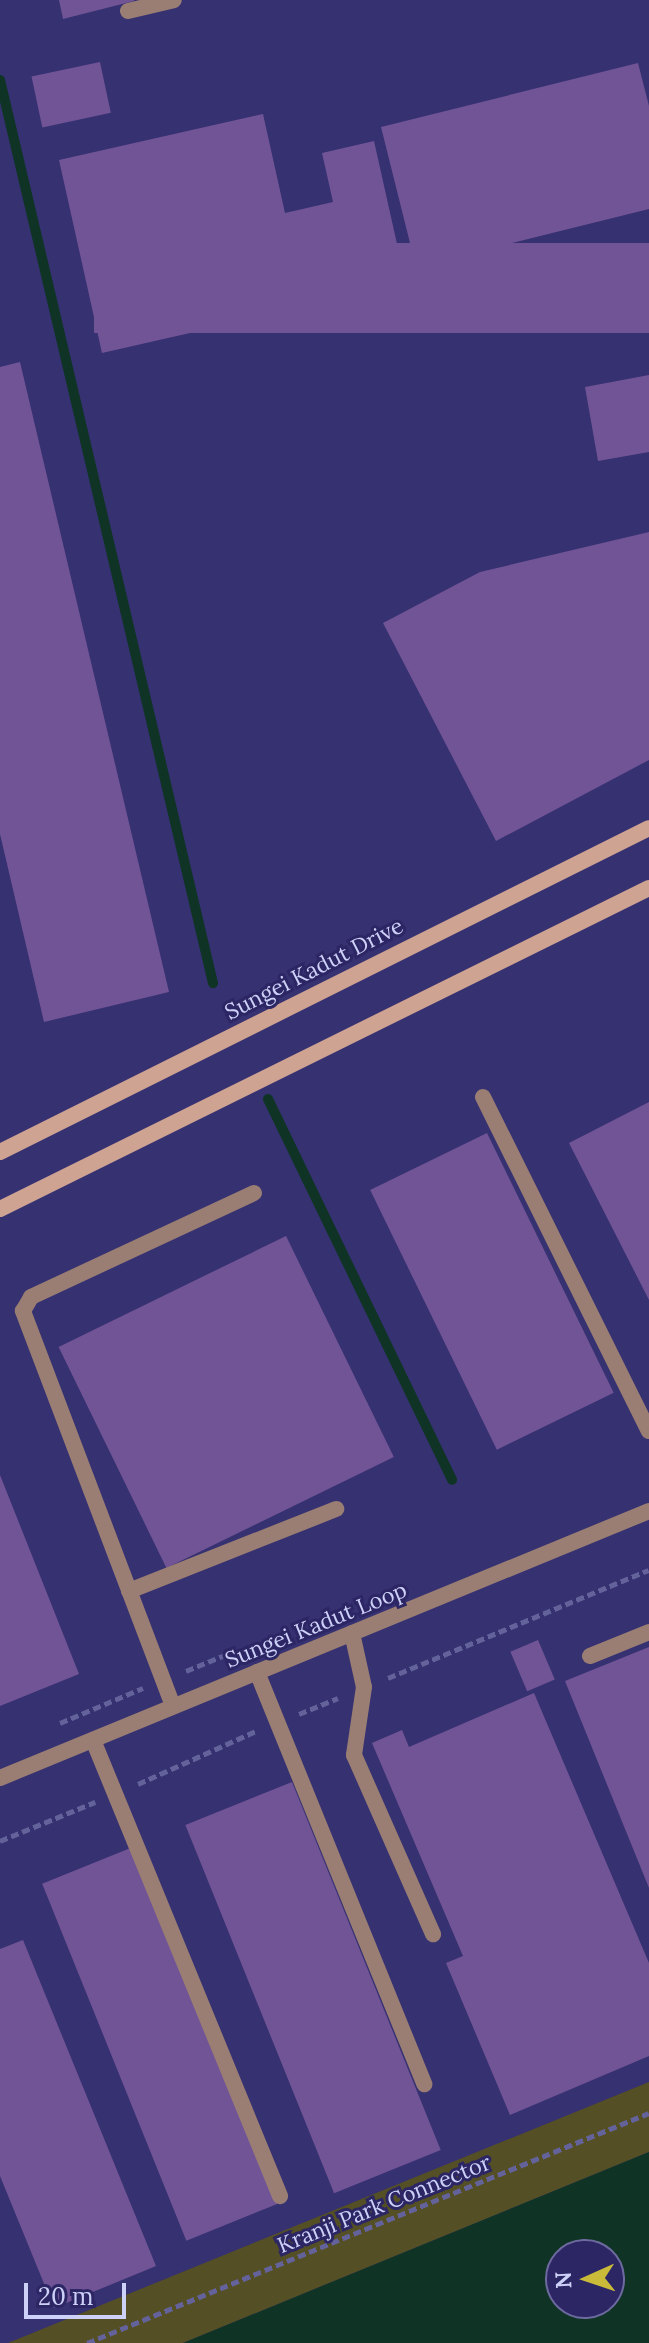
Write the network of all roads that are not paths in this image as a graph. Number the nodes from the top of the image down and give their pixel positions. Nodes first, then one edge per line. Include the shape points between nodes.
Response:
1 (174, 0) edge
2 (128, 11) dead end
3 (649, 828) edge
4 (649, 888) edge
5 (483, 1097) dead end
6 (0, 1152) edge
7 (254, 1193) dead end
8 (0, 1209) edge
9 (649, 1431) edge
10 (336, 1509) dead end
11 (649, 1511) edge
12 (129, 1591) junction
13 (649, 1632) edge
14 (352, 1633) junction
15 (590, 1656) dead end
16 (257, 1672) junction
17 (173, 1706) junction
18 (93, 1740) junction
19 (0, 1778) edge
20 (433, 1934) dead end
21 (424, 2084) dead end
22 (280, 2196) dead end

1 - 2 street
3 - 6 main road, Sungei Kadut Drive
4 - 8 main road
5 - 9 street
7 - 12 street via 25,1303 24,1321
10 - 12 street
11 - 14 street, Sungei Kadut Loop
12 - 17 street
13 - 15 street
14 - 16 street, Sungei Kadut Loop
14 - 20 street via 364,1687 354,1755
16 - 17 street, Sungei Kadut Loop
16 - 21 street
17 - 18 street, Sungei Kadut Loop
18 - 19 street, Sungei Kadut Loop
18 - 22 street

